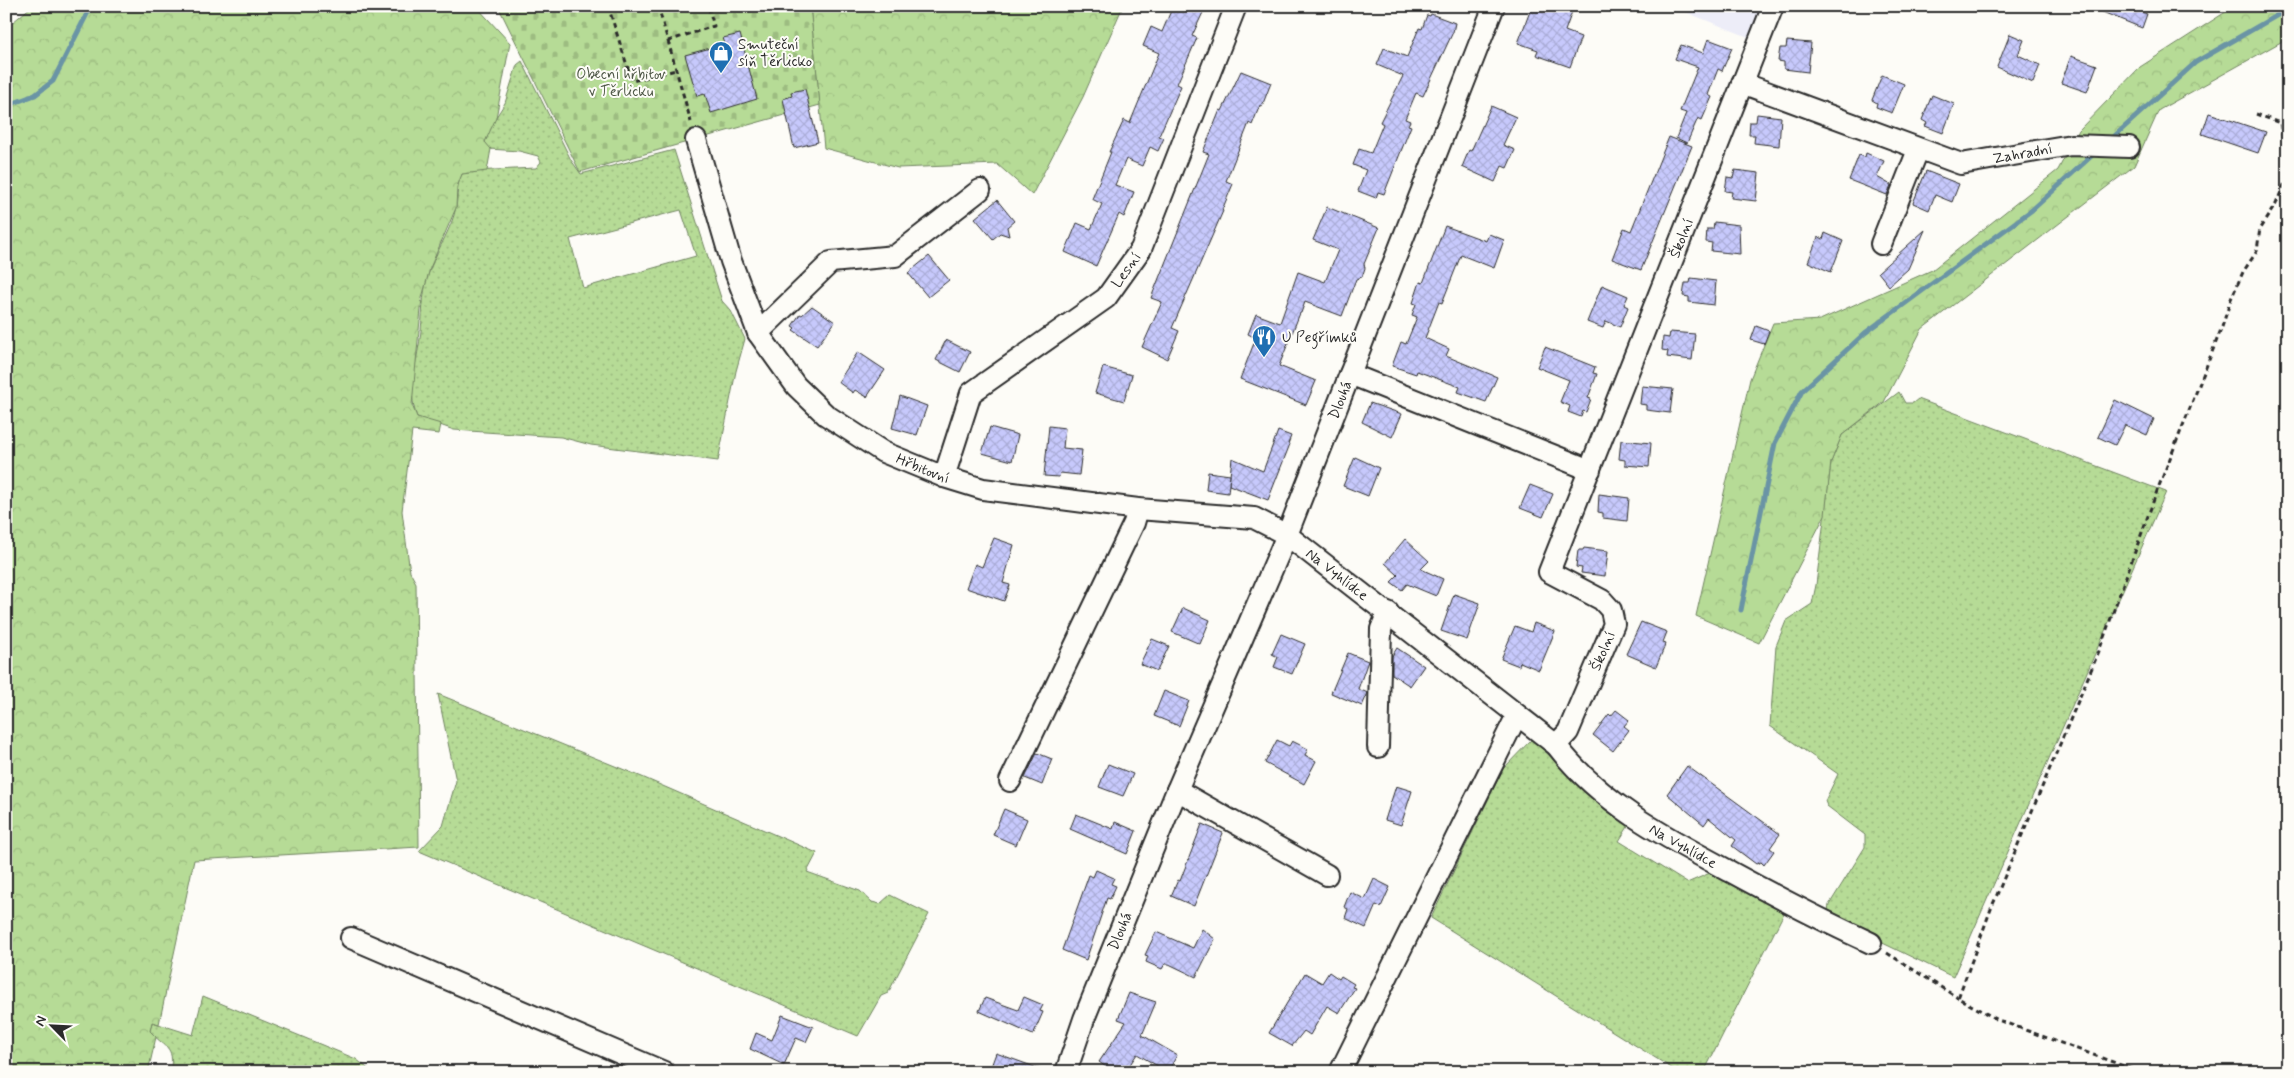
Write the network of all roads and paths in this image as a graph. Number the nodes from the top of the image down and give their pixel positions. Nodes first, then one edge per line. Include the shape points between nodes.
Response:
1 (608, 6) edge
2 (658, 6) edge
3 (708, 6) edge
4 (1236, 6) edge
5 (1494, 6) edge
6 (1773, 6) edge
7 (668, 41) junction
8 (676, 70) junction
9 (1742, 83) junction
10 (2256, 114) dead end
11 (696, 140) joint
12 (2288, 147) edge
13 (2129, 148) dead end
14 (1918, 150) junction
15 (2288, 175) edge
16 (980, 190) dead end
17 (1881, 244) dead end
18 (758, 333) junction
19 (1350, 374) junction
20 (1590, 470) junction
21 (944, 477) junction
22 (1138, 509) junction
23 (1287, 535) junction
24 (1388, 612) junction
25 (1517, 715) junction
26 (1556, 745) junction
27 (1378, 747) dead end
28 (1010, 781) dead end
29 (1177, 790) junction
30 (1327, 875) dead end
31 (351, 938) dead end
32 (1871, 943) joint
33 (1958, 998) junction
34 (664, 1072) edge
35 (1066, 1072) edge
36 (1340, 1072) edge
37 (2140, 1072) edge

1 - 8 path via 632,81
2 - 7 path
3 - 7 path via 714,26
4 - 21 street, Lesní via 1141,250 1106,298 971,393
5 - 19 street, Dlouhá
6 - 9 street, Školní
7 - 8 path
8 - 11 path
9 - 14 street, Zahradní
9 - 20 street, Školní
10 - 12 path via 2280,123 2283,142
11 - 18 street, Hřbitovní via 731,261
13 - 14 street, Zahradní via 2071,146 1961,164
14 - 17 street
15 - 33 path via 2276,204 2260,228 2257,250 2231,299 2099,651 1991,909
16 - 18 street via 895,256 831,262
18 - 21 street, Hřbitovní via 796,386 826,415 883,452
19 - 20 street
19 - 23 street, Dlouhá
20 - 26 street, Školní via 1548,572 1602,600 1611,610 1614,624 1568,732
21 - 22 street, Hřbitovní via 983,489
22 - 23 street, Hřbitovní via 1254,518
22 - 28 street
23 - 24 street, Na Vyhlídce
23 - 29 street, Dlouhá
24 - 25 street, Na Vyhlídce
24 - 27 street via 1381,629
25 - 26 street, Na Vyhlídce
25 - 36 street
26 - 32 street, Na Vyhlídce via 1575,770 1617,805 1680,845
29 - 30 street
29 - 35 street, Dlouhá via 1084,1019
31 - 34 street
32 - 33 path
33 - 37 path via 1998,1020

